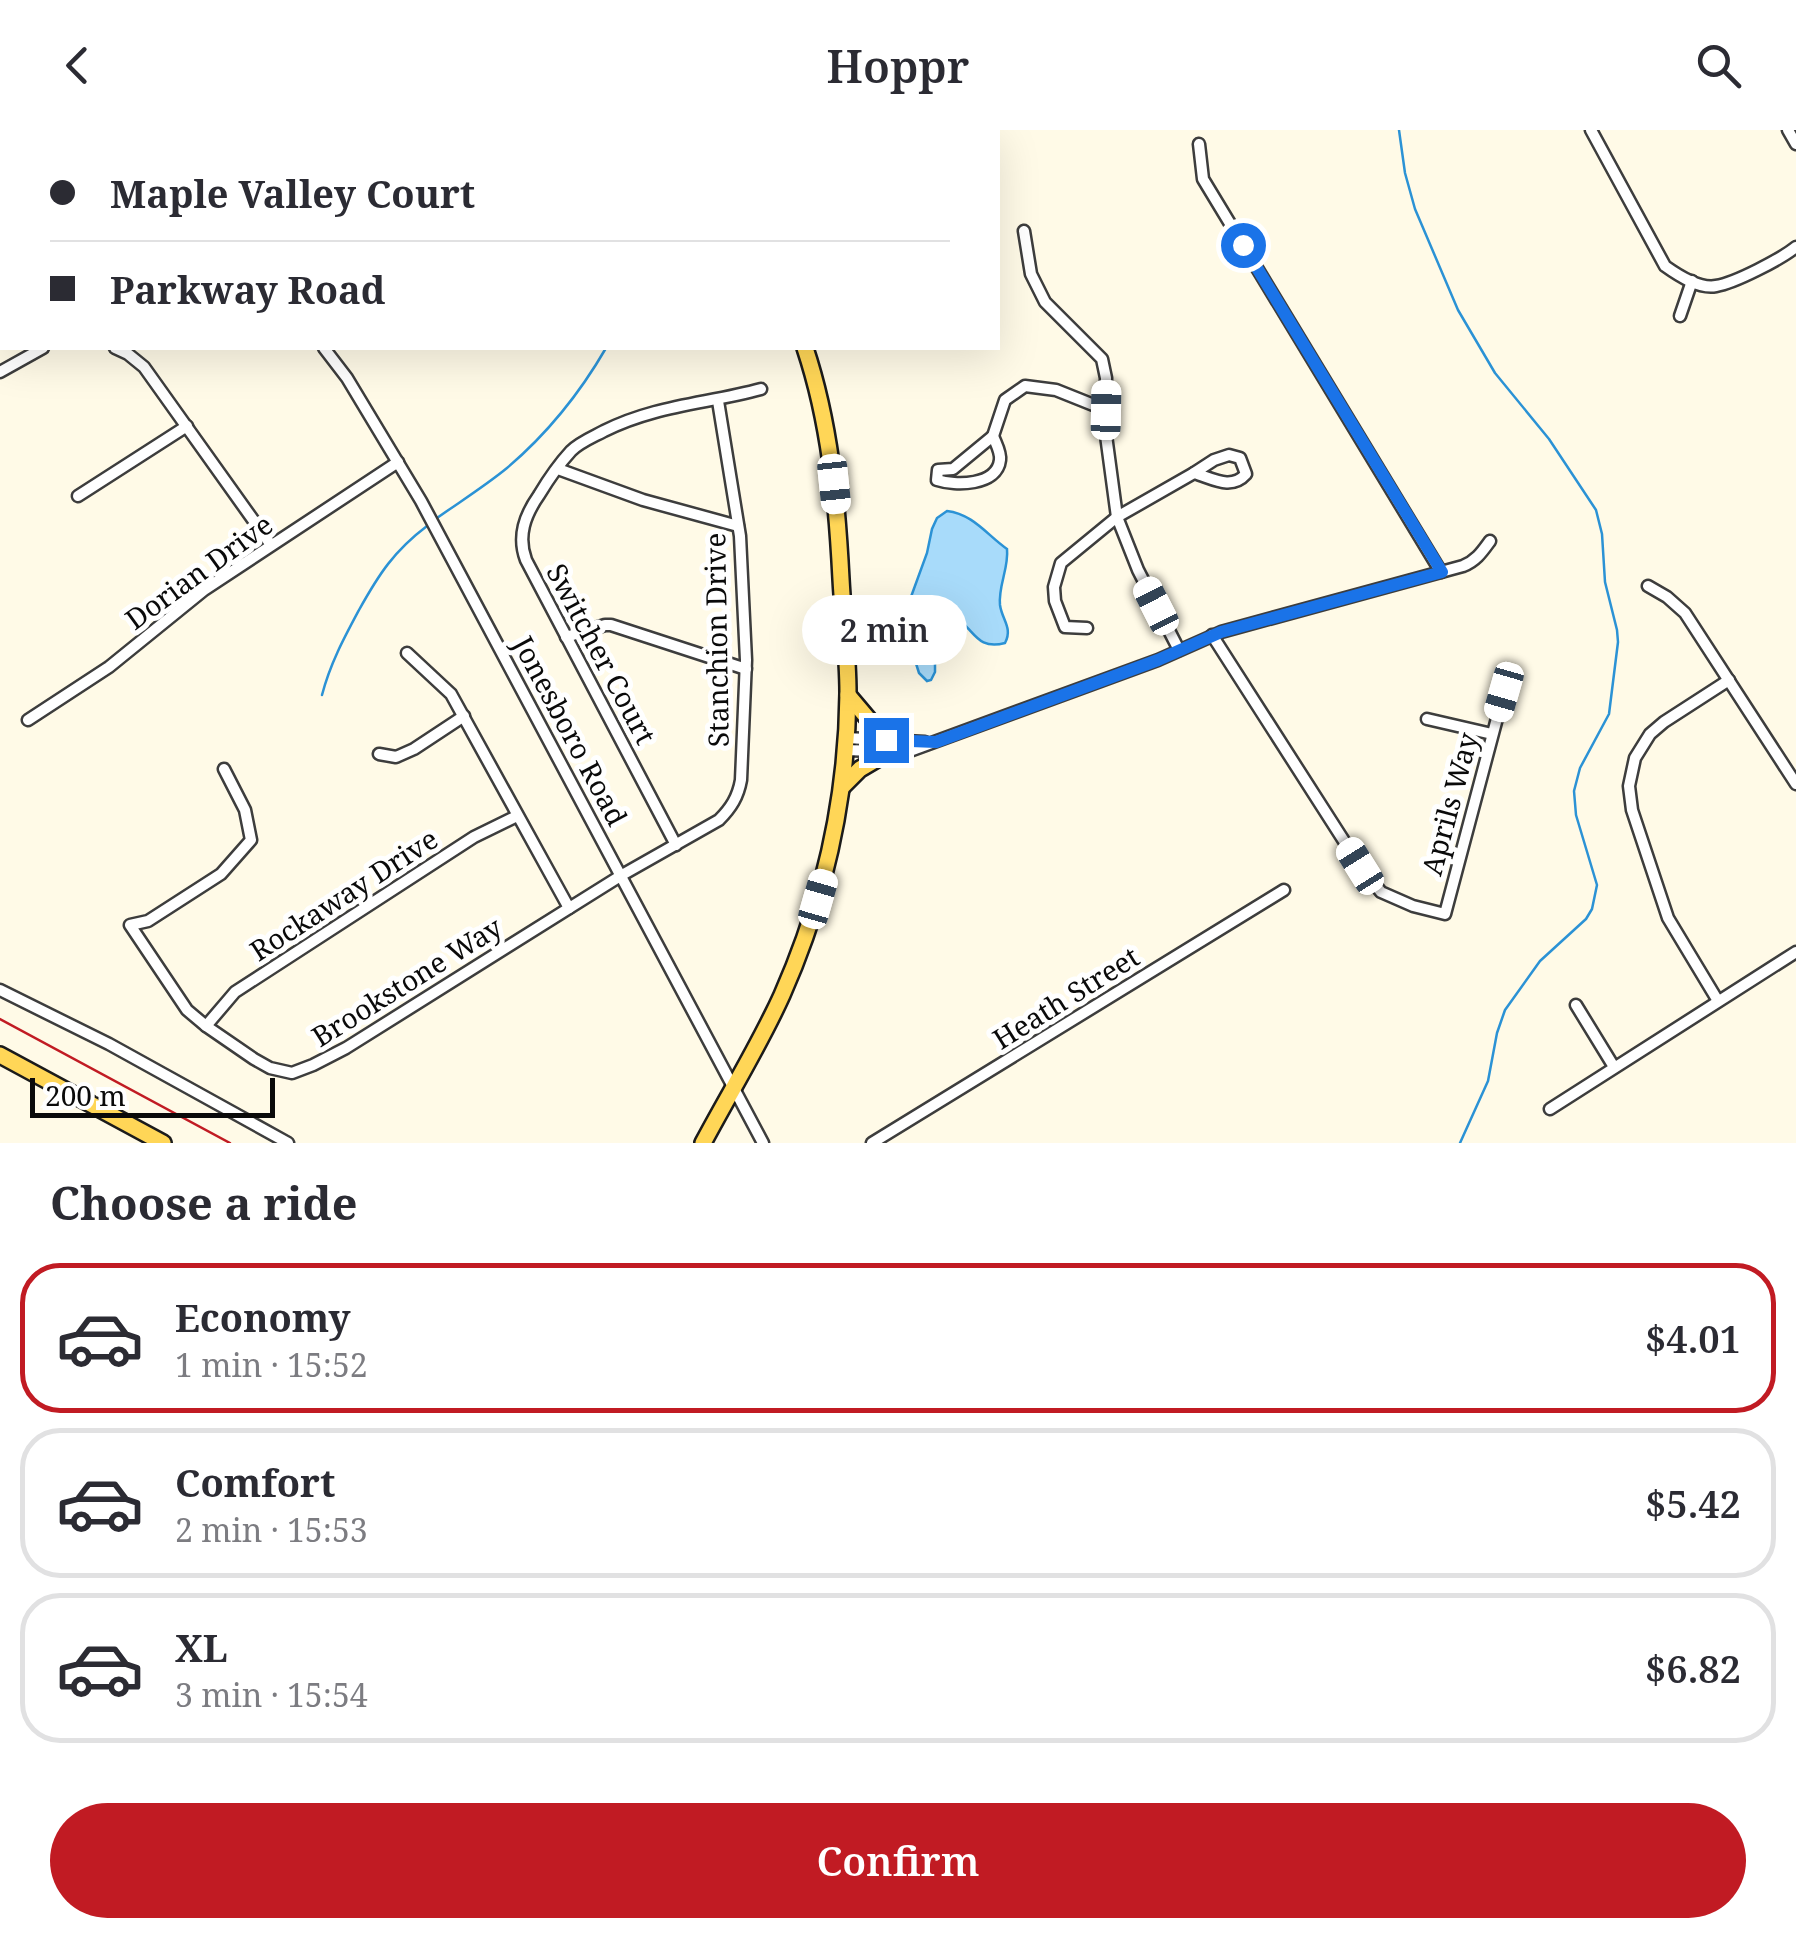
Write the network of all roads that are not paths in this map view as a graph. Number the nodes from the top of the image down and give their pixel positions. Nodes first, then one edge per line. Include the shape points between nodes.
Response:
1 (1592, 130) edge
2 (1788, 130) edge
3 (1200, 144) dead end
4 (1796, 144) edge
5 (1024, 231) dead end
6 (1796, 247) edge
7 (1692, 282) junction
8 (1680, 316) dead end
9 (39, 350) edge
10 (119, 350) edge
11 (326, 350) edge
12 (806, 350) edge
13 (0, 372) edge
14 (761, 390) dead end
15 (718, 401) junction
16 (1106, 410) junction
17 (187, 426) junction
18 (993, 436) junction
19 (398, 462) junction
20 (558, 469) junction
21 (1194, 473) junction
22 (78, 496) dead end
23 (1118, 517) junction
24 (738, 526) junction
25 (1490, 541) dead end
26 (272, 544) junction
27 (1442, 572) junction
28 (1648, 586) dead end
29 (1087, 628) dead end
30 (1212, 636) junction
31 (566, 637) junction
32 (1179, 650) junction
33 (406, 653) dead end
34 (746, 669) junction
35 (1729, 680) junction
36 (1504, 692) dead end
37 (848, 695) junction
38 (464, 716) junction
39 (1426, 719) dead end
40 (28, 720) dead end
41 (1492, 734) junction
42 (846, 744) junction
43 (888, 746) junction
44 (379, 754) dead end
45 (224, 769) dead end
46 (1796, 784) edge
47 (842, 788) junction
48 (518, 816) junction
49 (676, 845) junction
50 (622, 875) junction
51 (1284, 890) dead end
52 (570, 908) junction
53 (1796, 952) edge
54 (0, 990) edge
55 (1718, 1001) junction
56 (1576, 1004) dead end
57 (206, 1026) junction
58 (0, 1054) edge
59 (1614, 1067) junction
60 (734, 1086) junction
61 (1550, 1109) dead end
62 (163, 1143) edge
63 (288, 1143) edge
64 (703, 1143) edge
65 (764, 1143) edge
66 (872, 1143) edge

1 - 7 street via 1665,266
2 - 4 street
3 - 27 street via 1204,180
5 - 16 street via 1045,302 1102,360
6 - 7 street via 1714,287
7 - 8 street
9 - 13 street
10 - 17 street via 144,367
11 - 19 street, Jonesboro Road
12 - 37 main road via 832,459
14 - 15 street, Switcher Court
15 - 20 street, Switcher Court via 628,420 586,440
15 - 24 street, Stanchion Drive
16 - 18 street via 1025,386 1005,400
16 - 23 street
17 - 22 street
17 - 26 street
18 - 18 street via 953,469 938,470 937,480 986,479 1001,458
19 - 26 street, Dorian Drive
19 - 50 street, Jonesboro Road
20 - 24 street
20 - 31 street, Switcher Court via 528,511 522,542
21 - 21 street via 1229,455 1240,458 1246,474 1228,484
21 - 23 street
23 - 29 street via 1061,562 1054,587 1065,627
23 - 32 street
24 - 34 street, Stanchion Drive
25 - 27 street via 1472,562
26 - 40 street, Dorian Drive
27 - 30 street
28 - 35 street via 1685,613
30 - 32 street
30 - 41 street, Aprils Way via 1360,866 1381,892 1413,906 1445,914
31 - 34 street via 612,625
31 - 49 street, Switcher Court
32 - 43 street via 936,742
33 - 38 street via 451,694
34 - 49 street, Stanchion Drive via 739,794 719,820
35 - 46 street
35 - 55 street via 1650,734 1629,786 1668,918
36 - 41 street, Aprils Way
37 - 42 main road
37 - 43 main road
38 - 44 street via 414,749
38 - 48 street
39 - 41 street
42 - 43 street
42 - 47 main road
43 - 47 main road
45 - 57 street, Brookstone Way via 245,810 251,840 221,874 130,925
47 - 60 main road via 805,937
48 - 52 street
48 - 57 street, Rockaway Drive via 235,992
49 - 50 street, Stanchion Drive
50 - 52 street, Brookstone Way
50 - 60 street, Jonesboro Road
51 - 66 street, Heath Street
52 - 57 street, Brookstone Way via 314,1066 270,1068
53 - 55 street
54 - 63 street
55 - 59 street
56 - 59 street
58 - 62 main road
59 - 61 street
60 - 64 main road
60 - 65 street, Jonesboro Road

